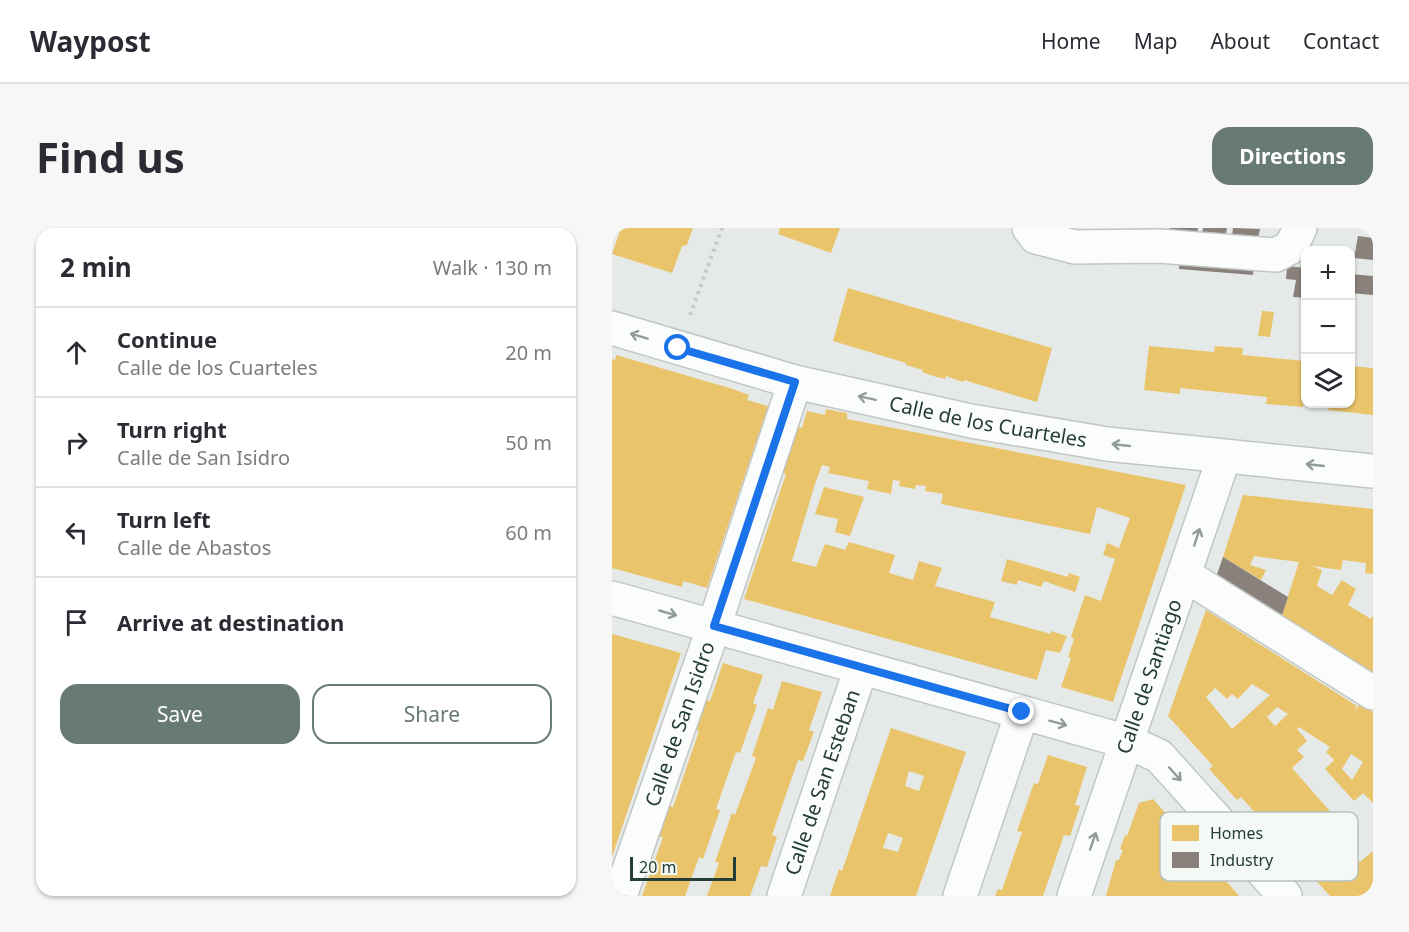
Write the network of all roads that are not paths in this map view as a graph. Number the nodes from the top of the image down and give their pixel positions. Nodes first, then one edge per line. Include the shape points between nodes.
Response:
1 (1029, 228) edge
2 (1300, 228) edge
3 (612, 328) edge
4 (795, 382) junction
5 (1224, 457) junction
6 (1373, 471) edge
7 (1185, 575) junction
8 (612, 598) edge
9 (714, 626) junction
10 (861, 668) junction
11 (1373, 693) edge
12 (1022, 712) junction
13 (1128, 742) junction
14 (1209, 812) edge
15 (1272, 881) edge
16 (620, 896) edge
17 (784, 896) edge
18 (960, 896) edge
19 (1074, 896) edge
20 (1285, 896) edge

1 - 2 street via 1036,237 1075,247 1159,246 1276,255 1291,248
4 -> 3 street, Calle de los Cuarteles
5 -> 4 street, Calle de los Cuarteles via 1107,444 971,421
4 - 9 street, Calle de San Isidro
6 -> 5 street, Calle de los Cuarteles
7 -> 5 street, Calle de Santiago
7 - 11 street
7 - 13 street, Calle de Santiago
8 -> 9 street
9 - 10 street
9 - 16 street, Calle de San Isidro
10 - 12 street
10 - 17 street, Calle de San Esteban
12 -> 13 street
12 - 18 street
13 -> 14 street via 1159,756
19 -> 13 street, Calle de Santiago
15 -> 20 street

